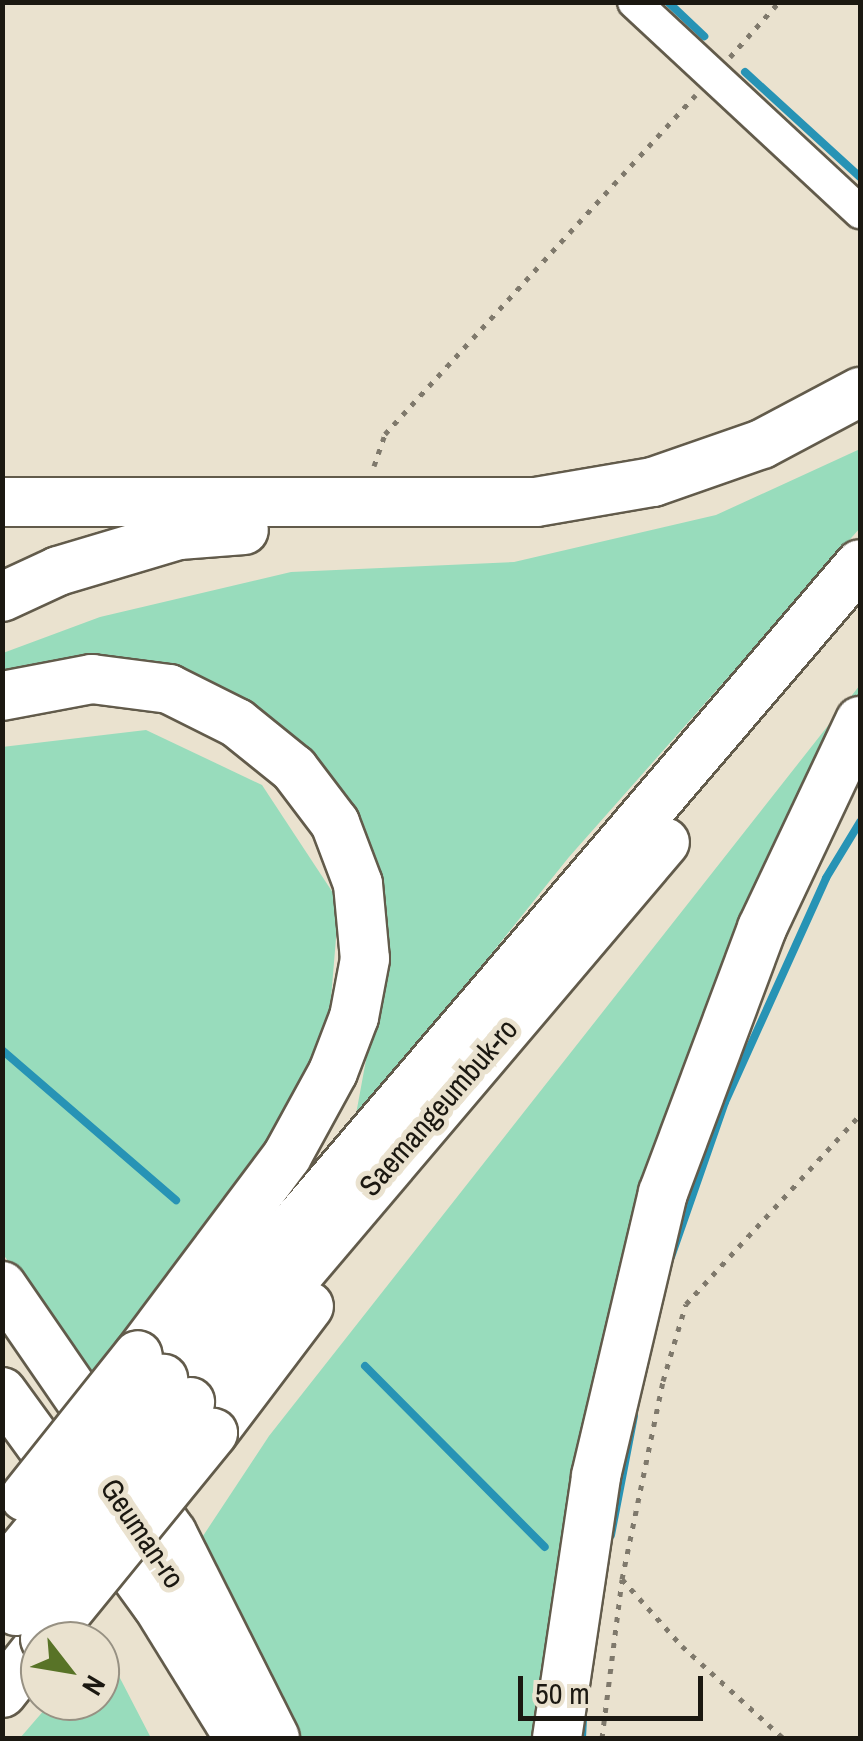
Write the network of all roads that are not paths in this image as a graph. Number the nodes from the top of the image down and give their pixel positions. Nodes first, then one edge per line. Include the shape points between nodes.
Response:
1 (634, 2) edge
2 (860, 212) edge
3 (860, 392) edge
4 (2, 502) edge
5 (536, 502) junction
6 (860, 564) edge
7 (2, 597) edge
8 (860, 604) edge
9 (2, 696) edge
10 (860, 721) edge
11 (2, 1286) edge
12 (2, 1336) edge
13 (176, 1392) junction
14 (5, 1396) edge
15 (2, 1524) edge
16 (26, 1621) edge
17 (20, 1638) edge
18 (2, 1693) edge
19 (206, 1738) edge
20 (238, 1738) edge
21 (273, 1738) edge
22 (557, 1738) edge

1 - 2 street
3 - 5 highway via 762,444 653,482
4 - 5 highway
5 - 7 highway via 178,535 58,571
6 - 13 highway, Saemangeumbuk-ro
8 - 13 highway, Saemangeumbuk-ro via 613,905
9 - 13 highway via 92,679 169,689 238,724 294,769 336,823 358,884 365,959 354,1017
10 - 22 highway via 762,928 663,1192 596,1476
11 - 21 highway via 172,1533
12 - 21 highway, Geuman-ro via 166,1566
13 - 15 highway, bridge
13 - 16 highway, Saemangeumbuk-ro, bridge
14 - 19 highway
14 - 20 highway via 158,1606
17 - 18 highway, Saemangeumbuk-ro

